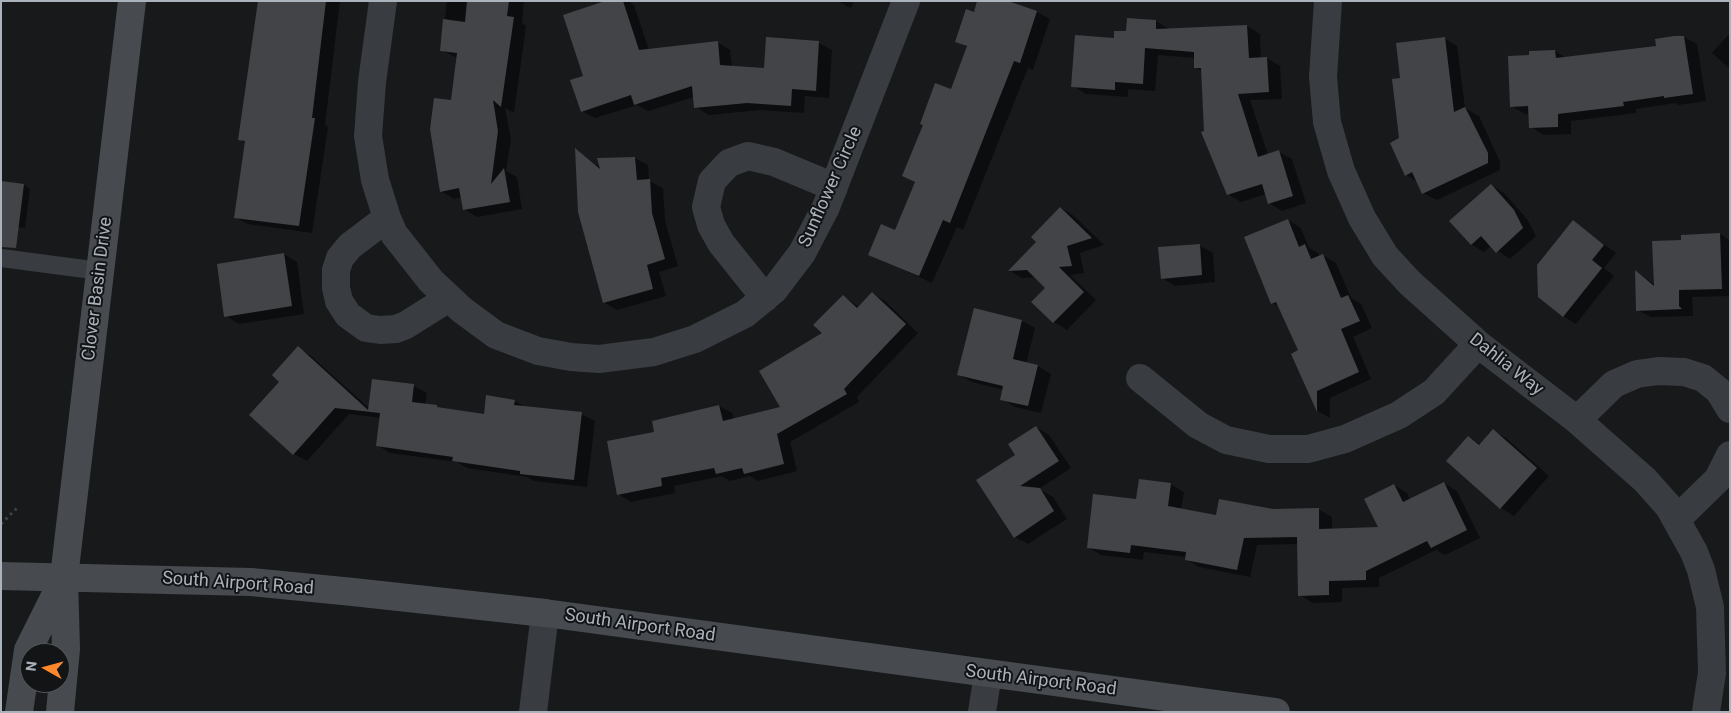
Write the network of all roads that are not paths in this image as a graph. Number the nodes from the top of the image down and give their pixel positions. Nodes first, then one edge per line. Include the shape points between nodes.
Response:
1 (132, 1) edge
2 (382, 1) edge
3 (906, 1) edge
4 (1328, 1) edge
5 (834, 187) junction
6 (387, 218) junction
7 (1, 258) edge
8 (100, 271) junction
9 (449, 298) junction
10 (765, 298) junction
11 (1478, 344) junction
12 (1140, 378) dead end
13 (1730, 409) edge
14 (1578, 420) junction
15 (1730, 455) edge
16 (1677, 519) junction
17 (1, 576) edge
18 (64, 577) junction
19 (545, 613) junction
20 (988, 674) junction
21 (19, 712) edge
22 (60, 712) edge
23 (533, 712) edge
24 (982, 712) edge
25 (1276, 712) edge
26 (1706, 712) edge

1 - 8 main road, Clover Basin Drive
2 - 6 street, Sunflower Circle via 368,136 375,180
3 - 5 street, Sunflower Circle
4 - 11 street, Dahlia Way via 1323,55 1325,111 1333,149 1351,195 1373,238 1392,265
5 - 10 street, Sunflower Circle via 799,257
5 - 10 street via 774,162 748,156 729,163 712,181 706,207 711,225 721,243
6 - 9 street, Sunflower Circle via 416,265
6 - 9 street via 350,246 340,258 336,288 339,301 348,315 366,328 396,329
7 - 8 lane
8 - 18 main road, Clover Basin Drive
9 - 10 street, Sunflower Circle via 485,328 515,344 554,355 599,359 654,352 695,339 745,314
11 - 12 street via 1434,392 1399,415 1345,439 1308,449 1269,449 1226,440 1198,425
11 - 14 street, Dahlia Way
13 - 14 street via 1719,391 1703,378 1684,372 1658,371 1637,374 1614,384
14 - 16 street, Dahlia Way via 1645,480
15 - 16 street via 1718,479
16 - 26 street, Dahlia Way via 1701,570 1710,606 1712,673
17 - 18 main road, South Airport Road
18 - 19 main road, South Airport Road via 251,582
18 - 21 main road, Clover Basin Drive via 28,650
18 - 22 main road, Clover Basin Drive via 66,648
19 - 20 main road, South Airport Road
19 - 23 street
20 - 24 street
20 - 25 main road, South Airport Road

